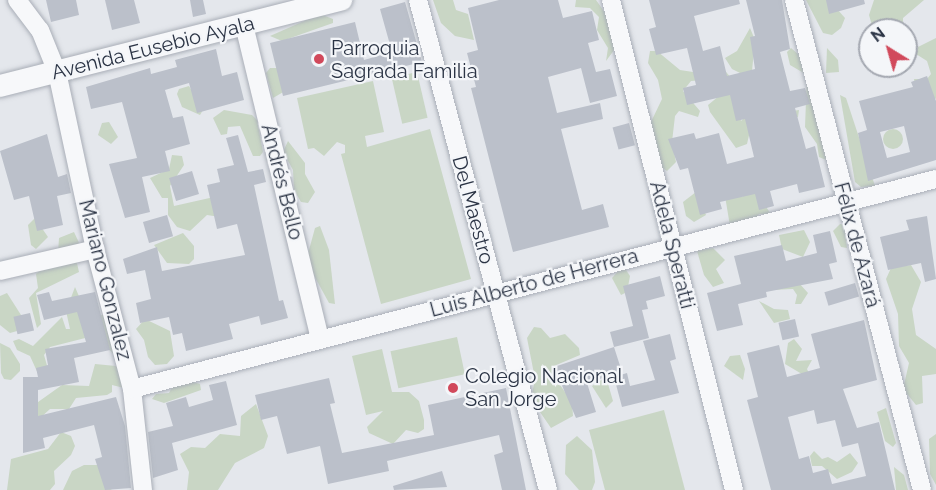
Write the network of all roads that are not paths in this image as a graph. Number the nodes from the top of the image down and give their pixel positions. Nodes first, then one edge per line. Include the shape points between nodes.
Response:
1 (17, 0) edge
2 (341, 0) edge
3 (418, 0) edge
4 (611, 0) edge
5 (794, 0) edge
6 (244, 26) junction
7 (57, 72) junction
8 (0, 86) edge
9 (936, 179) edge
10 (846, 202) junction
11 (672, 247) junction
12 (94, 249) junction
13 (0, 271) edge
14 (494, 293) junction
15 (320, 339) junction
16 (132, 389) junction
17 (143, 490) edge
18 (548, 490) edge
19 (734, 490) edge
20 (922, 490) edge

1 - 7 street, Mariano Gonzalez via 40,30
2 - 6 street, Avenida Eusebio Ayala
3 - 14 street, Del Maestro
4 - 11 street, Adela Speratti
5 - 10 street, Félix de Azará
6 - 7 street, Avenida Eusebio Ayala
6 - 15 street, Andrés Bello
7 - 8 street, Avenida Eusebio Ayala
7 - 12 street, Mariano Gonzalez
9 - 10 street, Luis Alberto de Herrera
10 - 11 street, Luis Alberto de Herrera
10 - 20 street, Félix de Azará
11 - 14 street, Luis Alberto de Herrera
11 - 19 street, Adela Speratti
12 - 13 street
12 - 16 street, Mariano Gonzalez
14 - 15 street, Luis Alberto de Herrera
14 - 18 street, Del Maestro
15 - 16 street, Luis Alberto de Herrera
16 - 17 street, Mariano Gonzalez

